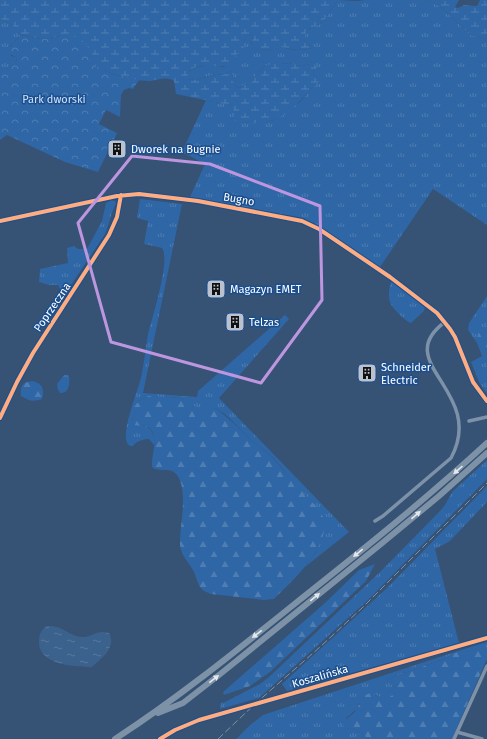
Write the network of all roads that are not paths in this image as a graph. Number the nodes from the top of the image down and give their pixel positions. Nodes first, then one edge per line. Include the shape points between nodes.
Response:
1 (121, 195) junction
2 (0, 221) edge
3 (445, 322) junction
4 (437, 364) dead end
5 (487, 401) edge
6 (487, 417) edge
7 (0, 418) edge
8 (469, 427) dead end
9 (487, 443) edge
10 (459, 450) dead end
11 (487, 453) edge
12 (375, 521) dead end
13 (487, 638) edge
14 (487, 666) edge
15 (148, 717) junction
16 (457, 732) junction
17 (115, 739) edge
18 (160, 739) edge
19 (454, 739) edge
20 (482, 739) edge

1 - 2 street, Bugno
1 - 3 street, Bugno via 140,194 187,199 306,222 406,288
1 - 7 street, Poprzeczna via 115,224 33,353
3 - 4 street via 434,333 430,342 430,349
3 - 5 street via 459,346 473,382
6 - 8 street via 469,419
9 -> 15 highway via 412,510 203,677
10 - 12 street
15 -> 11 highway via 183,703 387,540
13 - 18 street, Koszalińska via 210,717
14 - 16 street
15 - 17 highway
16 - 19 street
16 - 20 street

